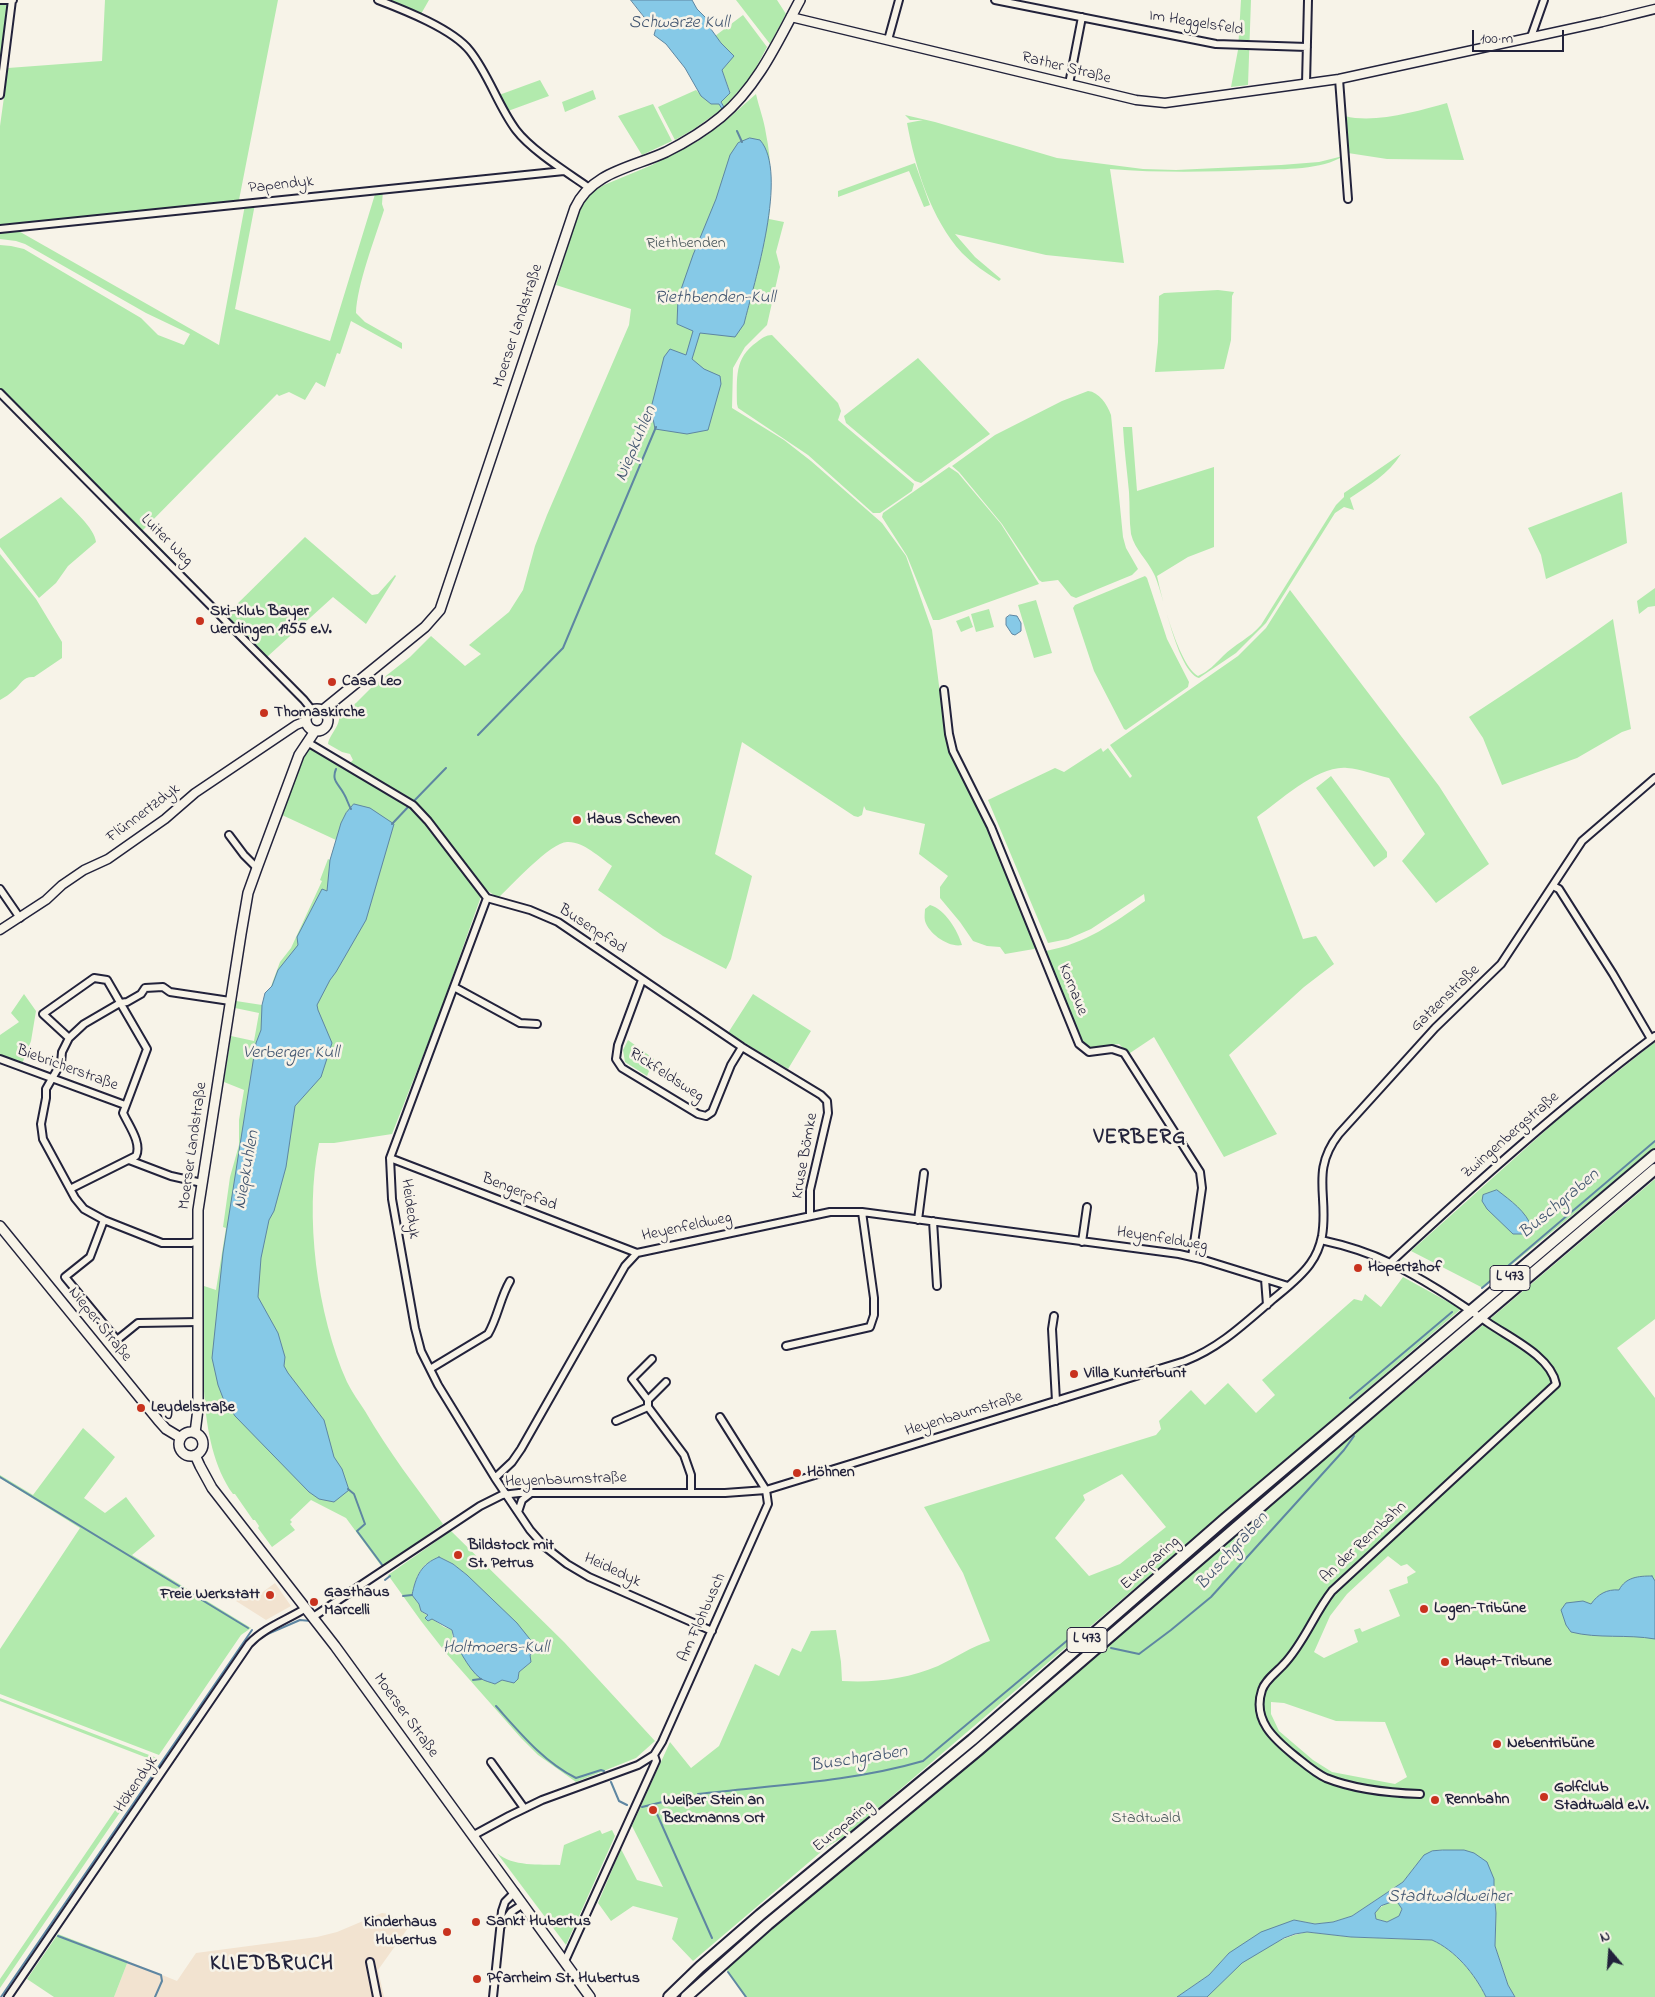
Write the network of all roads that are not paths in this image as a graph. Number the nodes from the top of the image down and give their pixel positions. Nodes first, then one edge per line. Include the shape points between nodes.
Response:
1 (0, 0) edge
2 (13, 0) edge
3 (378, 0) edge
4 (800, 0) edge
5 (899, 0) edge
6 (996, 0) edge
7 (1308, 0) edge
8 (1544, 0) edge
9 (1655, 9) edge
10 (791, 17) junction
11 (1082, 17) junction
12 (1531, 38) junction
13 (888, 40) junction
14 (1307, 47) junction
15 (1338, 79) junction
16 (1069, 84) junction
17 (1306, 84) junction
18 (0, 96) edge
19 (564, 170) junction
20 (588, 187) junction
21 (1348, 200) dead end
22 (0, 229) edge
23 (0, 393) edge
24 (944, 690) dead end
25 (312, 710) junction
26 (323, 710) junction
27 (306, 721) junction
28 (315, 731) junction
29 (307, 742) junction
30 (1655, 778) edge
31 (229, 835) dead end
32 (257, 868) junction
33 (1553, 886) junction
34 (0, 889) edge
35 (486, 898) junction
36 (20, 918) junction
37 (0, 930) edge
38 (642, 980) junction
39 (454, 987) junction
40 (230, 1001) junction
41 (120, 1002) junction
42 (537, 1024) dead end
43 (69, 1038) junction
44 (1653, 1038) edge
45 (742, 1047) junction
46 (0, 1059) edge
47 (51, 1078) junction
48 (827, 1101) joint
49 (125, 1104) junction
50 (1655, 1155) edge
51 (390, 1158) junction
52 (129, 1160) junction
53 (1655, 1169) edge
54 (924, 1173) dead end
55 (202, 1183) junction
56 (70, 1189) junction
57 (1087, 1207) dead end
58 (862, 1212) junction
59 (810, 1216) junction
60 (104, 1220) junction
61 (918, 1220) junction
62 (933, 1221) junction
63 (0, 1226) edge
64 (1321, 1240) junction
65 (198, 1241) junction
66 (1082, 1242) junction
67 (637, 1253) junction
68 (1192, 1257) junction
69 (1311, 1263) joint
70 (1390, 1263) junction
71 (1265, 1279) junction
72 (510, 1281) dead end
73 (937, 1286) dead end
74 (1288, 1286) junction
75 (1267, 1304) junction
76 (1472, 1311) junction
77 (1054, 1316) dead end
78 (1480, 1318) junction
79 (199, 1322) junction
80 (786, 1346) dead end
81 (652, 1358) dead end
82 (430, 1368) junction
83 (666, 1382) dead end
84 (1056, 1401) junction
85 (648, 1404) junction
86 (720, 1417) dead end
87 (616, 1421) dead end
88 (195, 1432) junction
89 (181, 1438) junction
90 (195, 1455) junction
91 (495, 1478) junction
92 (766, 1490) junction
93 (531, 1493) junction
94 (691, 1493) junction
95 (507, 1494) junction
96 (518, 1512) junction
97 (306, 1608) junction
98 (313, 1618) junction
99 (712, 1631) junction
100 (654, 1755) junction
101 (491, 1762) dead end
102 (1420, 1794) dead end
103 (524, 1808) junction
104 (474, 1836) junction
105 (515, 1892) junction
106 (523, 1904) junction
107 (502, 1926) junction
108 (565, 1961) junction
109 (370, 1962) dead end
110 (8, 1997) edge
111 (378, 1997) edge
112 (494, 1997) edge
113 (590, 1997) edge
114 (669, 1997) edge
115 (686, 1997) edge

1 - 2 street
2 - 18 street
3 - 19 street via 422,18 469,49 517,132
4 - 10 main road, Moerser Landstraße
5 - 13 street
6 - 11 street, Im Heggelsfeld
7 - 14 street
8 - 12 street
9 - 12 street, Rather Straße
10 - 13 street, Rather Straße
10 - 20 main road, Moerser Landstraße via 748,91 721,117 688,141
11 - 14 street, Im Heggelsfeld via 1216,44
11 - 16 street
12 - 15 street, Rather Straße
13 - 16 street, Rather Straße
14 - 17 street
15 - 17 street, Rather Straße
15 - 21 street
16 - 17 street, Rather Straße via 1156,103
19 - 20 street
19 - 22 street, Papendyk
20 - 26 main road, Moerser Landstraße via 574,208 440,610 431,622
23 - 25 street, Luiter Weg
24 - 68 street, Kornaue via 953,751 991,827 1079,1044 1089,1052 1116,1049 1124,1053 1202,1176
25 - 26 main road
25 - 27 main road
26 - 28 main road via 328,715 328,724 324,729
27 - 28 main road
27 - 36 street, Flünnertzdyk via 196,793 108,859 62,885
28 - 29 main road, Moerser Landstraße
29 - 32 main road, Moerser Landstraße via 294,766
29 - 35 street via 411,804 428,821
30 - 33 street, Gatzenstraße via 1582,842
31 - 32 street
32 - 40 main road, Moerser Landstraße via 248,893
33 - 44 street via 1559,889
33 - 64 street, Gatzenstraße via 1501,964 1434,1028 1335,1139 1322,1171
34 - 36 street
35 - 38 street, Busenpfad via 552,919
35 - 39 street, Heidedyk
36 - 37 street, Flünnertzdyk
38 - 45 street, Busenpfad
38 - 45 street, Rickfeldsweg via 618,1045 616,1059 622,1068 706,1116 714,1108
39 - 42 street via 520,1023
39 - 51 street, Heidedyk
40 - 41 street via 170,992 164,987 145,988 127,1002
40 - 55 main road, Moerser Landstraße
41 - 43 street via 84,1024
41 - 43 street via 107,980 94,978 44,1012 44,1016
41 - 49 street via 147,1049
43 - 47 street via 58,1069
44 - 70 street, Zwingenbergstraße via 1613,1067 1508,1156
45 - 48 street, Busenpfad
46 - 47 street, Biebricherstraße
47 - 49 street, Biebricherstraße
47 - 56 street via 46,1089 42,1131
48 - 59 street, Kruse Bömke via 828,1113 810,1190
49 - 52 street via 123,1113 139,1150
50 - 76 main road, Europaring / L 473
51 - 67 street, Bengerpfad
51 - 82 street, Heidedyk via 392,1199 415,1328
52 - 55 street via 171,1176
52 - 56 street
53 - 78 main road, Europaring / L 473
54 - 61 street
55 - 65 main road, Moerser Landstraße
56 - 60 street via 84,1209
57 - 66 street
58 - 59 street, Heyenfeldweg
58 - 61 street, Heyenfeldweg
58 - 80 street via 874,1298 870,1327
59 - 67 street, Heyenfeldweg
60 - 65 street via 162,1243
60 - 79 street via 90,1257 65,1277 117,1340 138,1323
61 - 62 street, Heyenfeldweg
62 - 66 street, Heyenfeldweg
62 - 73 street
63 - 89 main road, Nieper Straße via 161,1424
64 - 69 street, Gatzenstraße
64 - 70 street
65 - 79 main road, Moerser Landstraße
66 - 68 street, Heyenfeldweg
67 - 91 street, Heyenfeldweg via 625,1266 517,1456
68 - 71 street, Heyenfeldweg
69 - 74 street, Heyenbaumstraße
70 - 76 street
71 - 74 street, Heyenfeldweg
71 - 75 street
72 - 82 street via 502,1293 488,1334
74 - 75 street, Heyenbaumstraße
75 - 84 street, Heyenbaumstraße via 1230,1336 1204,1353
76 - 78 street, An der Rennbahn
76 - 114 main road, Europaring / L 473 via 972,1740 760,1915
77 - 84 street
78 - 102 street, An der Rennbahn via 1537,1356 1555,1377 1556,1384 1332,1591 1293,1654 1269,1679 1262,1691 1260,1704 1262,1719 1274,1739 1312,1770 1364,1789
78 - 115 main road, Europaring / L 473
79 - 88 main road, Moerser Landstraße
81 - 85 street via 632,1379
82 - 91 street, Heidedyk
83 - 85 street
84 - 92 street, Heyenbaumstraße
85 - 87 street
85 - 94 street via 684,1455 691,1475
86 - 92 street
88 - 89 main road via 188,1432
88 - 90 main road via 203,1442
89 - 90 main road, Moerser Straße via 182,1452
90 - 97 main road, Moerser Straße via 212,1488
91 - 95 street, Heidedyk
92 - 94 street, Heyenbaumstraße
92 - 99 street, Am Flohbusch via 767,1510
93 - 94 street, Heyenbaumstraße
93 - 95 street, Heyenbaumstraße
93 - 96 street via 522,1500
95 - 96 street, Heidedyk
95 - 98 street, Heyenbaumstraße via 480,1506
96 - 99 street, Heidedyk via 536,1537 572,1568
97 - 98 main road, Moerser Straße
97 - 110 street, Hökendyk via 258,1635 249,1644
98 - 104 main road, Moerser Straße
99 - 100 street, Am Flohbusch
100 - 103 street, Am Flohbusch via 638,1766
100 - 108 street, Am Flohbusch via 656,1761
101 - 103 street
103 - 104 street, Am Flohbusch
104 - 105 main road, Moerser Straße
105 - 106 main road, Moerser Straße
105 - 107 street via 505,1902
106 - 107 street via 511,1912
106 - 108 main road, Moerser Straße
107 - 112 street
108 - 113 main road, Moerser Straße
109 - 111 street

